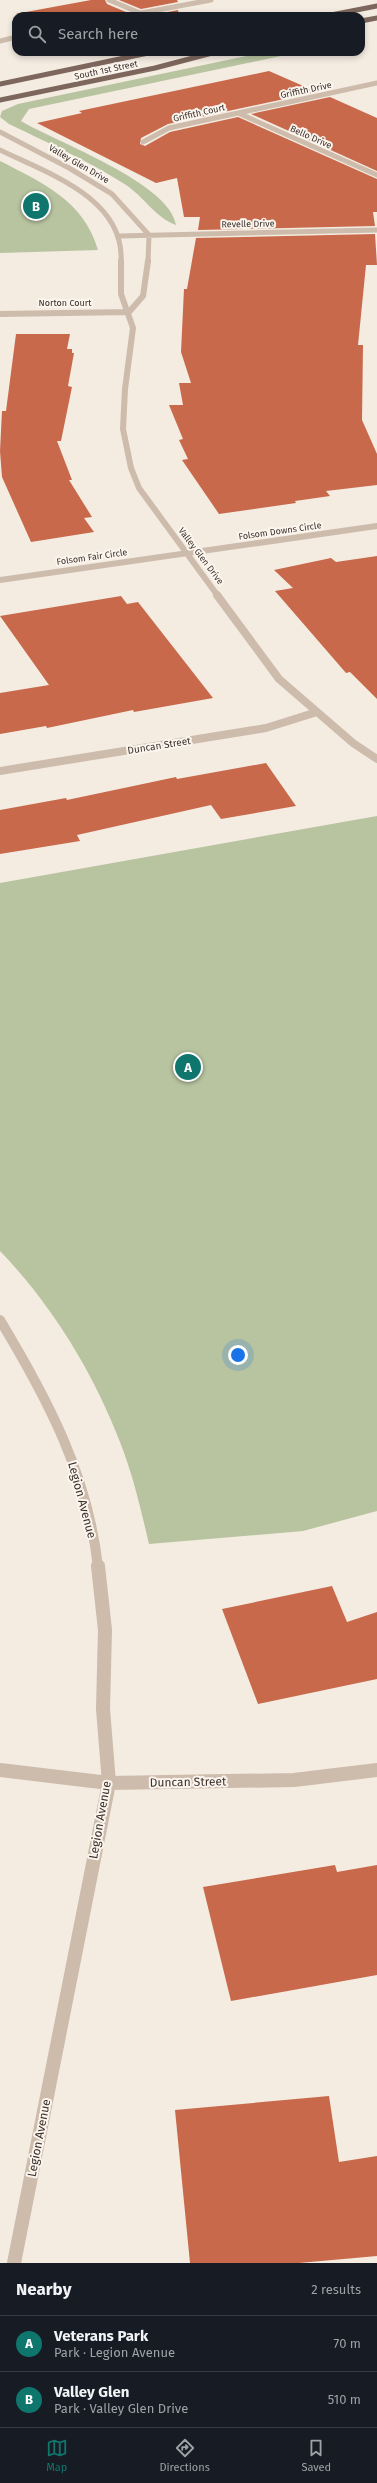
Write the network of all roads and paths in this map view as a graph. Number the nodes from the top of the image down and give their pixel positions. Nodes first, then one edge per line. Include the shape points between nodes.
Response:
1 (109, 0) edge
2 (211, 0) edge
3 (377, 6) edge
4 (138, 12) edge
5 (145, 12) edge
6 (346, 12) edge
7 (377, 18) edge
8 (365, 20) edge
9 (12, 38) edge
10 (0, 40) edge
11 (134, 56) edge
12 (201, 56) edge
13 (377, 83) edge
14 (0, 84) edge
15 (0, 100) edge
16 (238, 113) junction
17 (0, 132) edge
18 (143, 142) dead end
19 (0, 150) edge
20 (377, 175) edge
21 (377, 230) edge
22 (149, 235) junction
23 (120, 236) junction
24 (129, 312) junction
25 (0, 314) edge
26 (377, 526) edge
27 (186, 553) junction
28 (0, 580) edge
29 (317, 712) junction
30 (377, 759) edge
31 (0, 771) edge
32 (0, 1320) edge
33 (0, 1770) edge
34 (377, 1770) edge
35 (109, 1783) junction
36 (14, 2263) edge

1 - 4 street
2 - 5 street
3 - 6 main road
7 - 8 main road
9 - 10 street
11 - 14 main road, South 1st Street
12 - 15 main road, South 1st Street
13 - 16 street, Griffith Drive
16 - 18 street, Griffith Court via 169,128
16 - 20 street, Bello Drive
17 - 22 street, Valley Glen Drive via 112,194
19 - 23 street, Valley Glen Drive via 64,181 82,193 113,222
21 - 22 street, Revelle Drive
22 - 23 street, Revelle Drive
22 - 24 street via 143,296
23 - 24 street, Valley Glen Drive via 121,295
24 - 25 street, Norton Court
24 - 27 street, Valley Glen Drive via 133,328 122,437 127,459 139,488
26 - 27 street, Folsom Downs Circle
27 - 28 street, Folsom Fair Circle
27 - 29 street, Valley Glen Drive via 279,679
29 - 30 street, Valley Glen Drive via 353,743
29 - 31 street, Duncan Street via 266,728
32 - 35 street, Legion Avenue via 30,1370 62,1432 80,1484 97,1556 105,1630 103,1709
33 - 35 street, Duncan Street
34 - 35 street, Duncan Street via 294,1780
35 - 36 street, Legion Avenue

